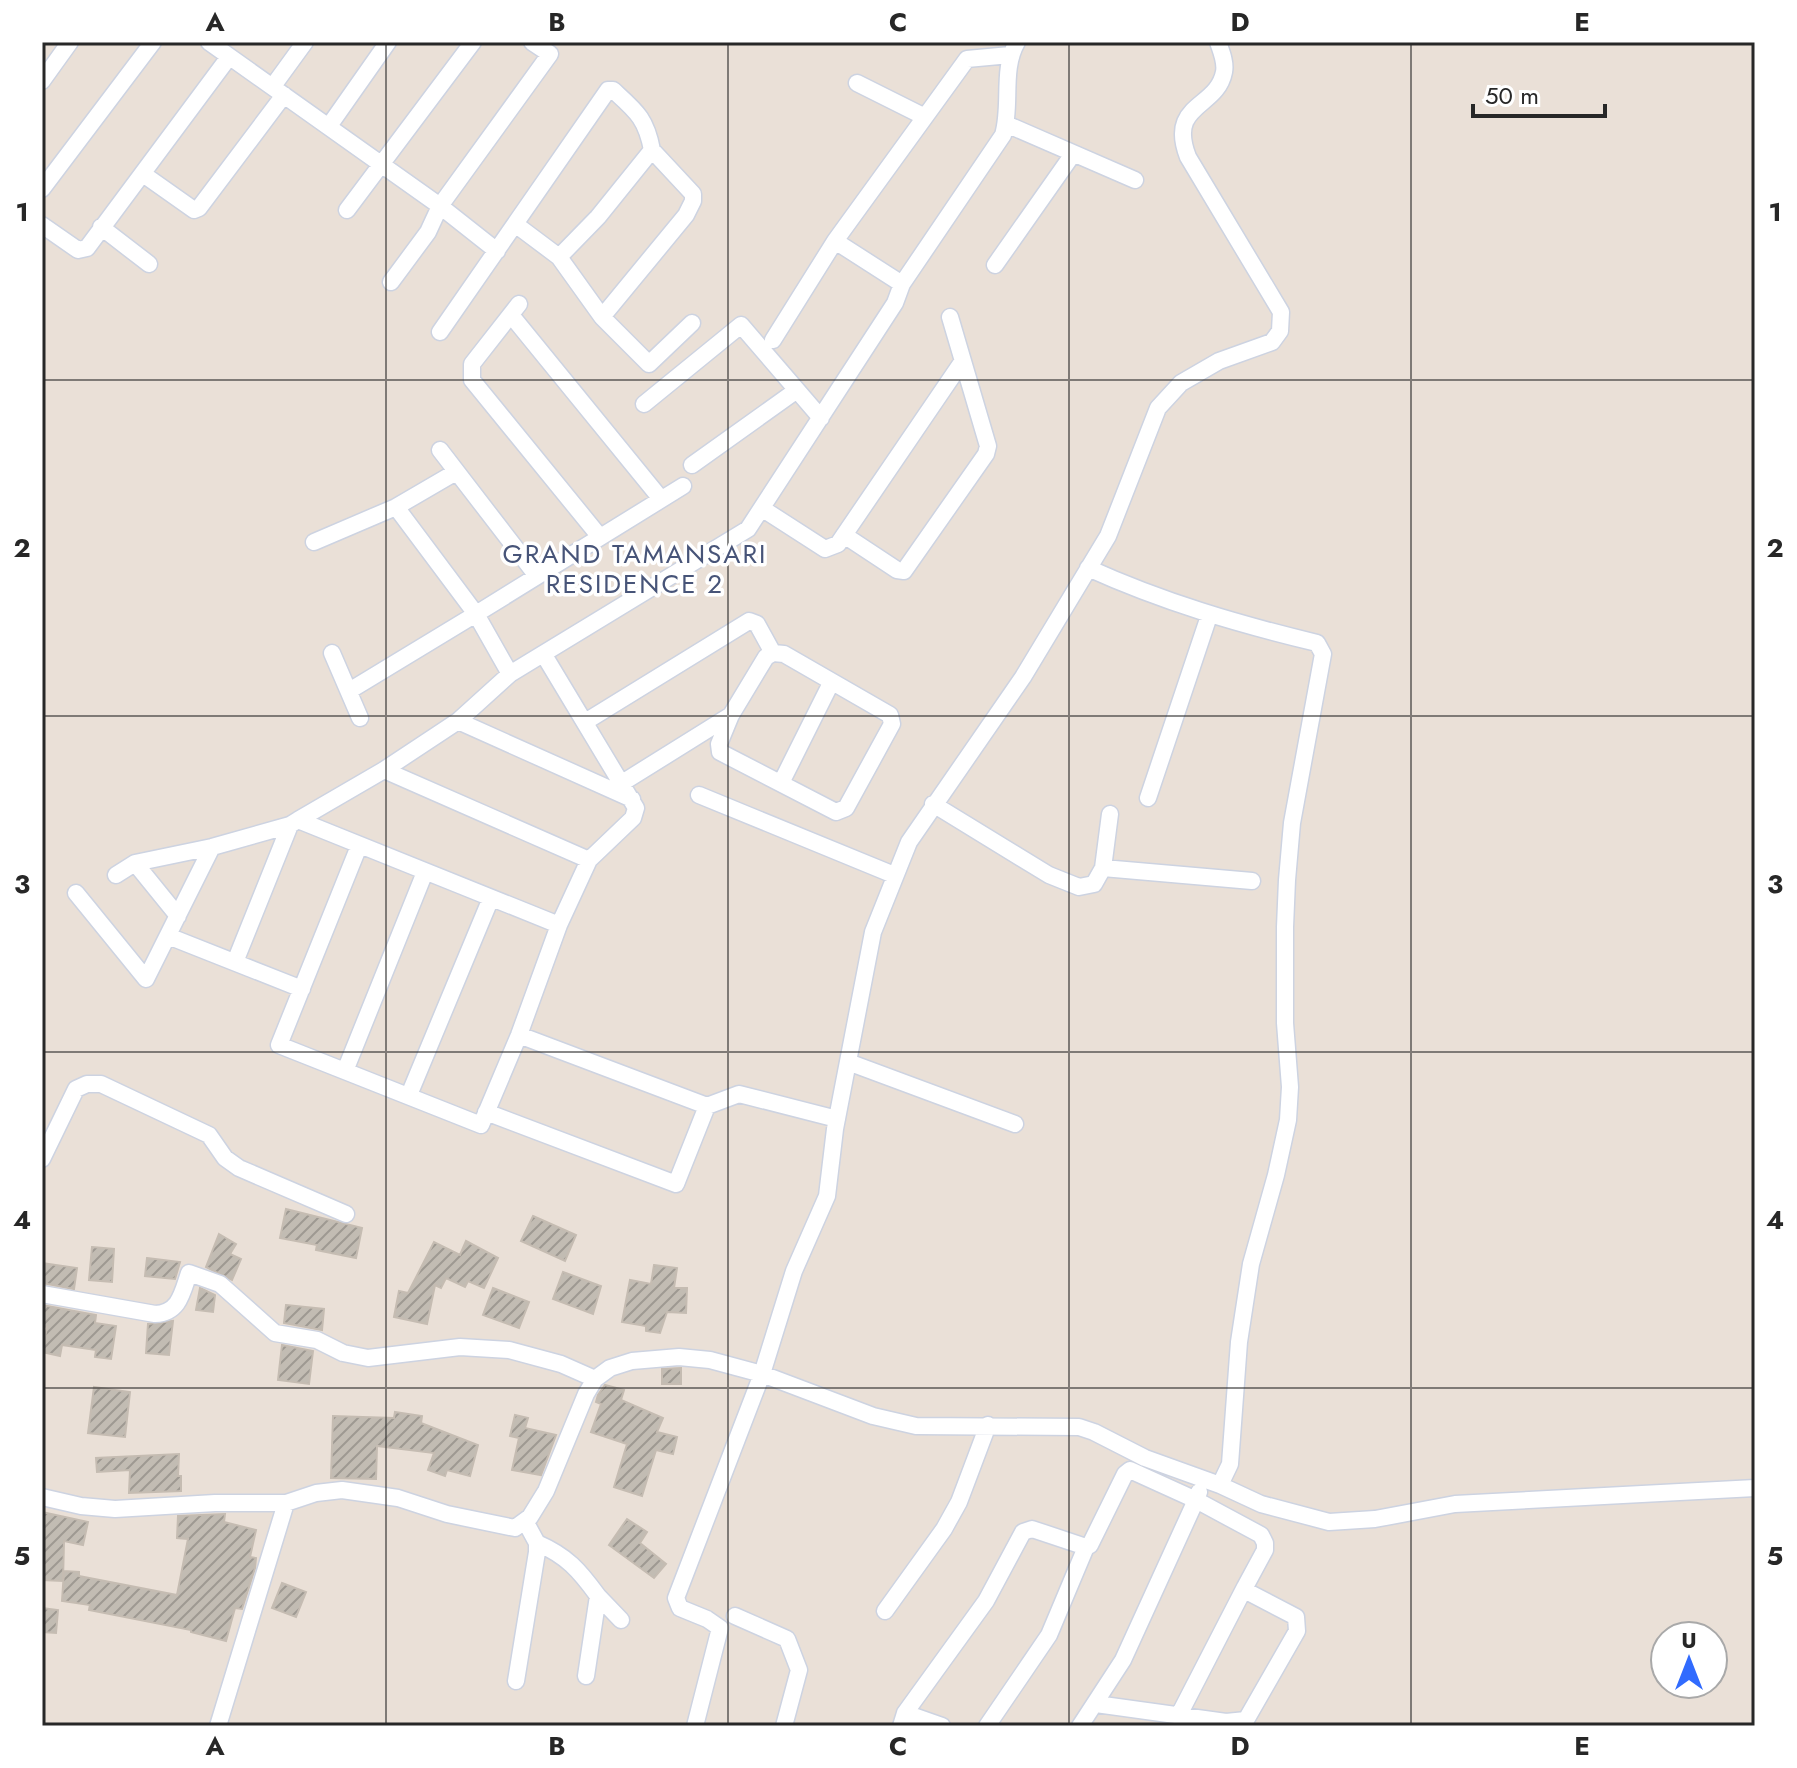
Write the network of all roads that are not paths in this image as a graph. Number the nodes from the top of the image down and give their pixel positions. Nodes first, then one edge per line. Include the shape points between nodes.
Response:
1 (70, 42) edge
2 (153, 42) edge
3 (305, 42) edge
4 (388, 42) edge
5 (473, 42) edge
6 (532, 42) edge
7 (1218, 42) edge
8 (218, 47) edge
9 (1013, 49) edge
10 (42, 81) edge
11 (857, 83) dead end
12 (278, 91) junction
13 (925, 117) junction
14 (1006, 124) junction
15 (329, 126) junction
16 (652, 150) junction
17 (1073, 154) junction
18 (381, 166) junction
19 (143, 174) junction
20 (1135, 180) dead end
21 (42, 189) edge
22 (440, 206) junction
23 (347, 210) dead end
24 (515, 224) junction
25 (42, 225) edge
26 (101, 227) junction
27 (835, 241) junction
28 (497, 251) junction
29 (559, 257) junction
30 (149, 264) dead end
31 (995, 265) dead end
32 (391, 282) dead end
33 (902, 284) junction
34 (602, 317) junction
35 (950, 317) dead end
36 (692, 323) dead end
37 (440, 332) dead end
38 (773, 340) dead end
39 (962, 362) junction
40 (797, 390) junction
41 (644, 404) dead end
42 (821, 418) junction
43 (440, 450) dead end
44 (692, 465) dead end
45 (456, 472) junction
46 (683, 486) dead end
47 (661, 499) junction
48 (396, 507) junction
49 (763, 509) junction
50 (844, 535) junction
51 (600, 537) junction
52 (314, 542) dead end
53 (1088, 568) junction
54 (537, 576) junction
55 (476, 614) junction
56 (1209, 616) junction
57 (332, 653) dead end
58 (773, 653) junction
59 (544, 655) junction
60 (510, 674) junction
61 (831, 683) junction
62 (349, 691) junction
63 (731, 715) junction
64 (360, 718) dead end
65 (458, 721) junction
66 (585, 722) junction
67 (384, 770) junction
68 (622, 783) junction
69 (781, 783) junction
70 (699, 795) dead end
71 (1148, 798) dead end
72 (632, 800) junction
73 (933, 804) junction
74 (1110, 814) dead end
75 (294, 822) junction
76 (359, 846) junction
77 (212, 847) junction
78 (589, 860) junction
79 (135, 863) junction
80 (1103, 868) junction
81 (425, 872) junction
82 (116, 875) dead end
83 (894, 875) junction
84 (1252, 881) dead end
85 (76, 893) dead end
86 (491, 898) junction
87 (178, 916) junction
88 (559, 925) junction
89 (168, 936) junction
90 (235, 962) junction
91 (302, 989) junction
92 (519, 1035) junction
93 (848, 1062) junction
94 (345, 1071) junction
95 (409, 1095) junction
96 (707, 1106) junction
97 (486, 1112) junction
98 (837, 1119) junction
99 (1015, 1124) dead end
100 (42, 1159) edge
101 (346, 1214) dead end
102 (42, 1294) edge
103 (762, 1374) junction
104 (595, 1379) junction
105 (988, 1425) junction
106 (1213, 1482) junction
107 (1755, 1488) edge
108 (42, 1497) edge
109 (1196, 1500) junction
110 (286, 1503) junction
111 (525, 1521) junction
112 (537, 1543) junction
113 (1086, 1547) junction
114 (1245, 1587) junction
115 (598, 1596) junction
116 (885, 1611) dead end
117 (735, 1616) dead end
118 (621, 1620) dead end
119 (586, 1676) dead end
120 (516, 1681) dead end
121 (1096, 1704) junction
122 (1179, 1715) junction
123 (903, 1719) edge
124 (218, 1726) edge
125 (695, 1726) edge
126 (784, 1726) edge
127 (942, 1726) edge
128 (987, 1726) edge
129 (1080, 1726) edge

1 - 10 street
2 - 21 street
3 - 12 street
4 - 15 street
5 - 18 street
6 - 22 street via 550,54
7 - 53 street via 1225,71 1188,114 1182,142 1283,323 1272,342 1219,361 1166,397 1152,420 1108,536
8 - 12 street
8 - 19 street
9 - 13 street via 967,59
9 - 14 street
11 - 13 street
12 - 15 street
12 - 19 street via 199,208 194,210
13 - 27 street
14 - 17 street
14 - 33 street
15 - 18 street
16 - 24 street via 638,113 608,90
16 - 29 street
16 - 34 street via 693,194 693,201
17 - 20 street
17 - 31 street
18 - 22 street
18 - 23 street
19 - 26 street
22 - 28 street
22 - 32 street via 428,232
24 - 28 street
24 - 29 street
25 - 26 street via 78,250 87,248
26 - 30 street
27 - 33 street
27 - 38 street
28 - 37 street
29 - 34 street
33 - 42 street
34 - 36 street via 649,364
35 - 39 street
39 - 50 street
39 - 50 street via 986,454 904,571
40 - 41 street via 741,325
40 - 42 street
40 - 44 street
42 - 49 street
43 - 45 street
45 - 48 street
45 - 54 street
46 - 47 street
47 - 51 street
47 - 51 street via 515,310 472,364 472,380
48 - 52 street
48 - 55 street
49 - 50 street via 825,549
49 - 59 street via 748,529
51 - 54 street
53 - 56 street
53 - 73 street via 1023,677
54 - 55 street
55 - 60 street
55 - 62 street
56 - 71 street
56 - 106 street via 1317,643 1323,654 1290,837 1285,927 1288,1120 1251,1264 1230,1464
57 - 62 street
58 - 61 street via 784,654
58 - 63 street
58 - 66 street via 757,624 749,621
59 - 60 street
59 - 66 street
60 - 65 street
61 - 69 street
61 - 69 street via 890,715 892,724 846,808 836,812
62 - 64 street
63 - 68 street
63 - 69 street via 720,752
65 - 67 street
65 - 72 street
66 - 68 street
67 - 75 street
67 - 78 street
68 - 72 street
70 - 83 street
72 - 78 street via 633,818
73 - 80 street via 1079,887 1094,884
73 - 83 street
74 - 80 street
75 - 76 street
75 - 77 street
75 - 90 street
76 - 81 street
76 - 91 street
77 - 79 street
77 - 87 street
78 - 88 street
79 - 82 street
79 - 87 street
80 - 84 street
81 - 86 street
81 - 94 street
83 - 93 street via 873,932
85 - 89 street via 146,979
86 - 88 street
86 - 95 street
87 - 89 street
88 - 92 street
89 - 90 street
90 - 91 street
91 - 94 street via 279,1045
92 - 96 street
92 - 97 street
93 - 98 street
93 - 99 street
94 - 95 street
95 - 97 street via 481,1125
96 - 97 street via 676,1184
96 - 98 street via 739,1094
98 - 103 street via 827,1196 794,1271
100 - 101 street via 76,1089 101,1084 209,1135 239,1168
102 - 104 street via 167,1313 176,1307 189,1273 220,1284 275,1333 317,1340 343,1353 368,1358 460,1347 509,1350
103 - 104 street via 710,1360 667,1357 632,1361
103 - 105 street via 899,1423
103 - 125 street via 676,1598 680,1608 720,1628
104 - 111 street via 546,1491
105 - 106 street via 1079,1427
105 - 116 street via 959,1502
106 - 107 street via 1261,1504 1329,1522 1455,1504
106 - 109 street
108 - 110 street via 115,1509
109 - 113 street via 1130,1470 1094,1542
109 - 114 street via 1261,1535 1265,1550
109 - 121 street via 1123,1660
110 - 111 street via 342,1490 398,1498 499,1527 515,1528
110 - 124 street
111 - 112 street
112 - 115 street via 577,1567
112 - 120 street
113 - 123 street via 1032,1529 1023,1532 986,1601
113 - 128 street via 1049,1635
114 - 122 street
114 - 122 street via 1296,1617 1297,1631 1246,1720
115 - 118 street
115 - 119 street
117 - 126 street via 787,1639 799,1670
121 - 122 street
121 - 129 street
123 - 127 street

